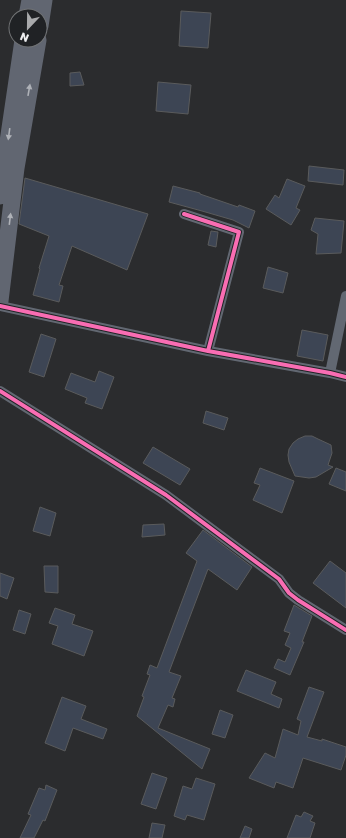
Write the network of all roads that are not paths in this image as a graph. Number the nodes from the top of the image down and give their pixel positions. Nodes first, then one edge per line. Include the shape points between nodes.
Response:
1 (22, 48) edge
2 (37, 48) edge
3 (0, 196) edge
4 (184, 214) dead end
5 (346, 296) edge
6 (0, 301) edge
7 (0, 306) edge
8 (208, 351) junction
9 (330, 373) junction
10 (346, 377) edge
11 (0, 391) edge
12 (346, 630) edge

1 -> 3 highway
6 -> 2 highway via 16,168
4 - 8 street via 240,232
5 - 9 street
7 - 8 street
8 - 9 street
9 - 10 street
11 - 12 street via 166,495 279,579 298,600

